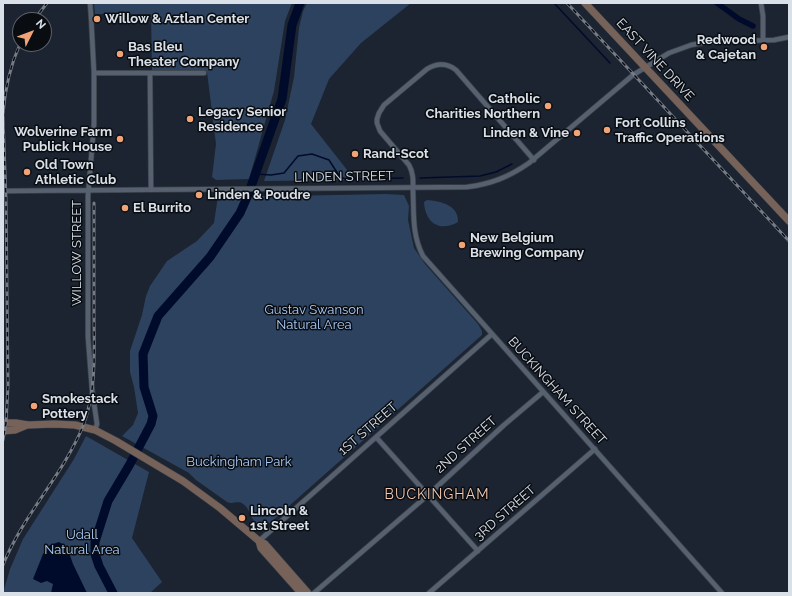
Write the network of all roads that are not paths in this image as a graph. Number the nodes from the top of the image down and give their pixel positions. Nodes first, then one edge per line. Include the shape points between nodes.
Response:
1 (90, 3) edge
2 (585, 3) edge
3 (761, 3) edge
4 (789, 37) edge
5 (763, 40) junction
6 (645, 66) junction
7 (94, 73) junction
8 (204, 73) dead end
9 (150, 74) junction
10 (534, 160) junction
11 (413, 187) junction
12 (150, 189) junction
13 (88, 190) junction
14 (3, 191) edge
15 (789, 221) edge
16 (492, 334) junction
17 (543, 392) junction
18 (3, 423) edge
19 (28, 425) junction
20 (3, 430) edge
21 (95, 430) junction
22 (376, 437) junction
23 (595, 449) junction
24 (428, 495) junction
25 (259, 541) junction
26 (478, 551) junction
27 (301, 593) edge
28 (308, 593) edge
29 (314, 593) edge
30 (429, 593) edge
31 (722, 593) edge

1 - 7 street, WILLOW STREET
2 - 6 street, EAST VINE DRIVE
3 - 5 street
4 - 5 street, LINDEN STREET
5 - 6 street, LINDEN STREET via 691,45 668,53
6 - 10 street, LINDEN STREET
6 - 15 street, EAST VINE DRIVE
7 - 9 street
7 - 13 street, WILLOW STREET via 94,124
8 - 9 street
9 - 12 street
10 - 11 street, LINDEN STREET via 512,174 487,184 466,187
10 - 11 street, BUCKINGHAM STREET via 456,70 438,64 427,68 384,105 377,118 380,131 409,165
11 - 12 street, LINDEN STREET
11 - 16 street, BUCKINGHAM STREET via 415,233 423,256
12 - 13 street, LINDEN STREET
13 - 14 street, LINDEN STREET
13 - 21 street, WILLOW STREET via 88,337 97,424
16 - 17 street, BUCKINGHAM STREET
16 - 22 street, 1ST STREET
17 - 23 street, BUCKINGHAM STREET
17 - 24 street, 2ND STREET
18 - 19 street
19 - 20 street via 15,430
19 - 21 street via 75,425
21 - 25 street via 183,481 216,504
22 - 24 street
22 - 25 street, 1ST STREET
23 - 26 street, 3RD STREET
23 - 31 street, BUCKINGHAM STREET
24 - 26 street
24 - 29 street, 2ND STREET
25 - 27 street via 262,548
25 - 28 street via 265,544
26 - 30 street, 3RD STREET

